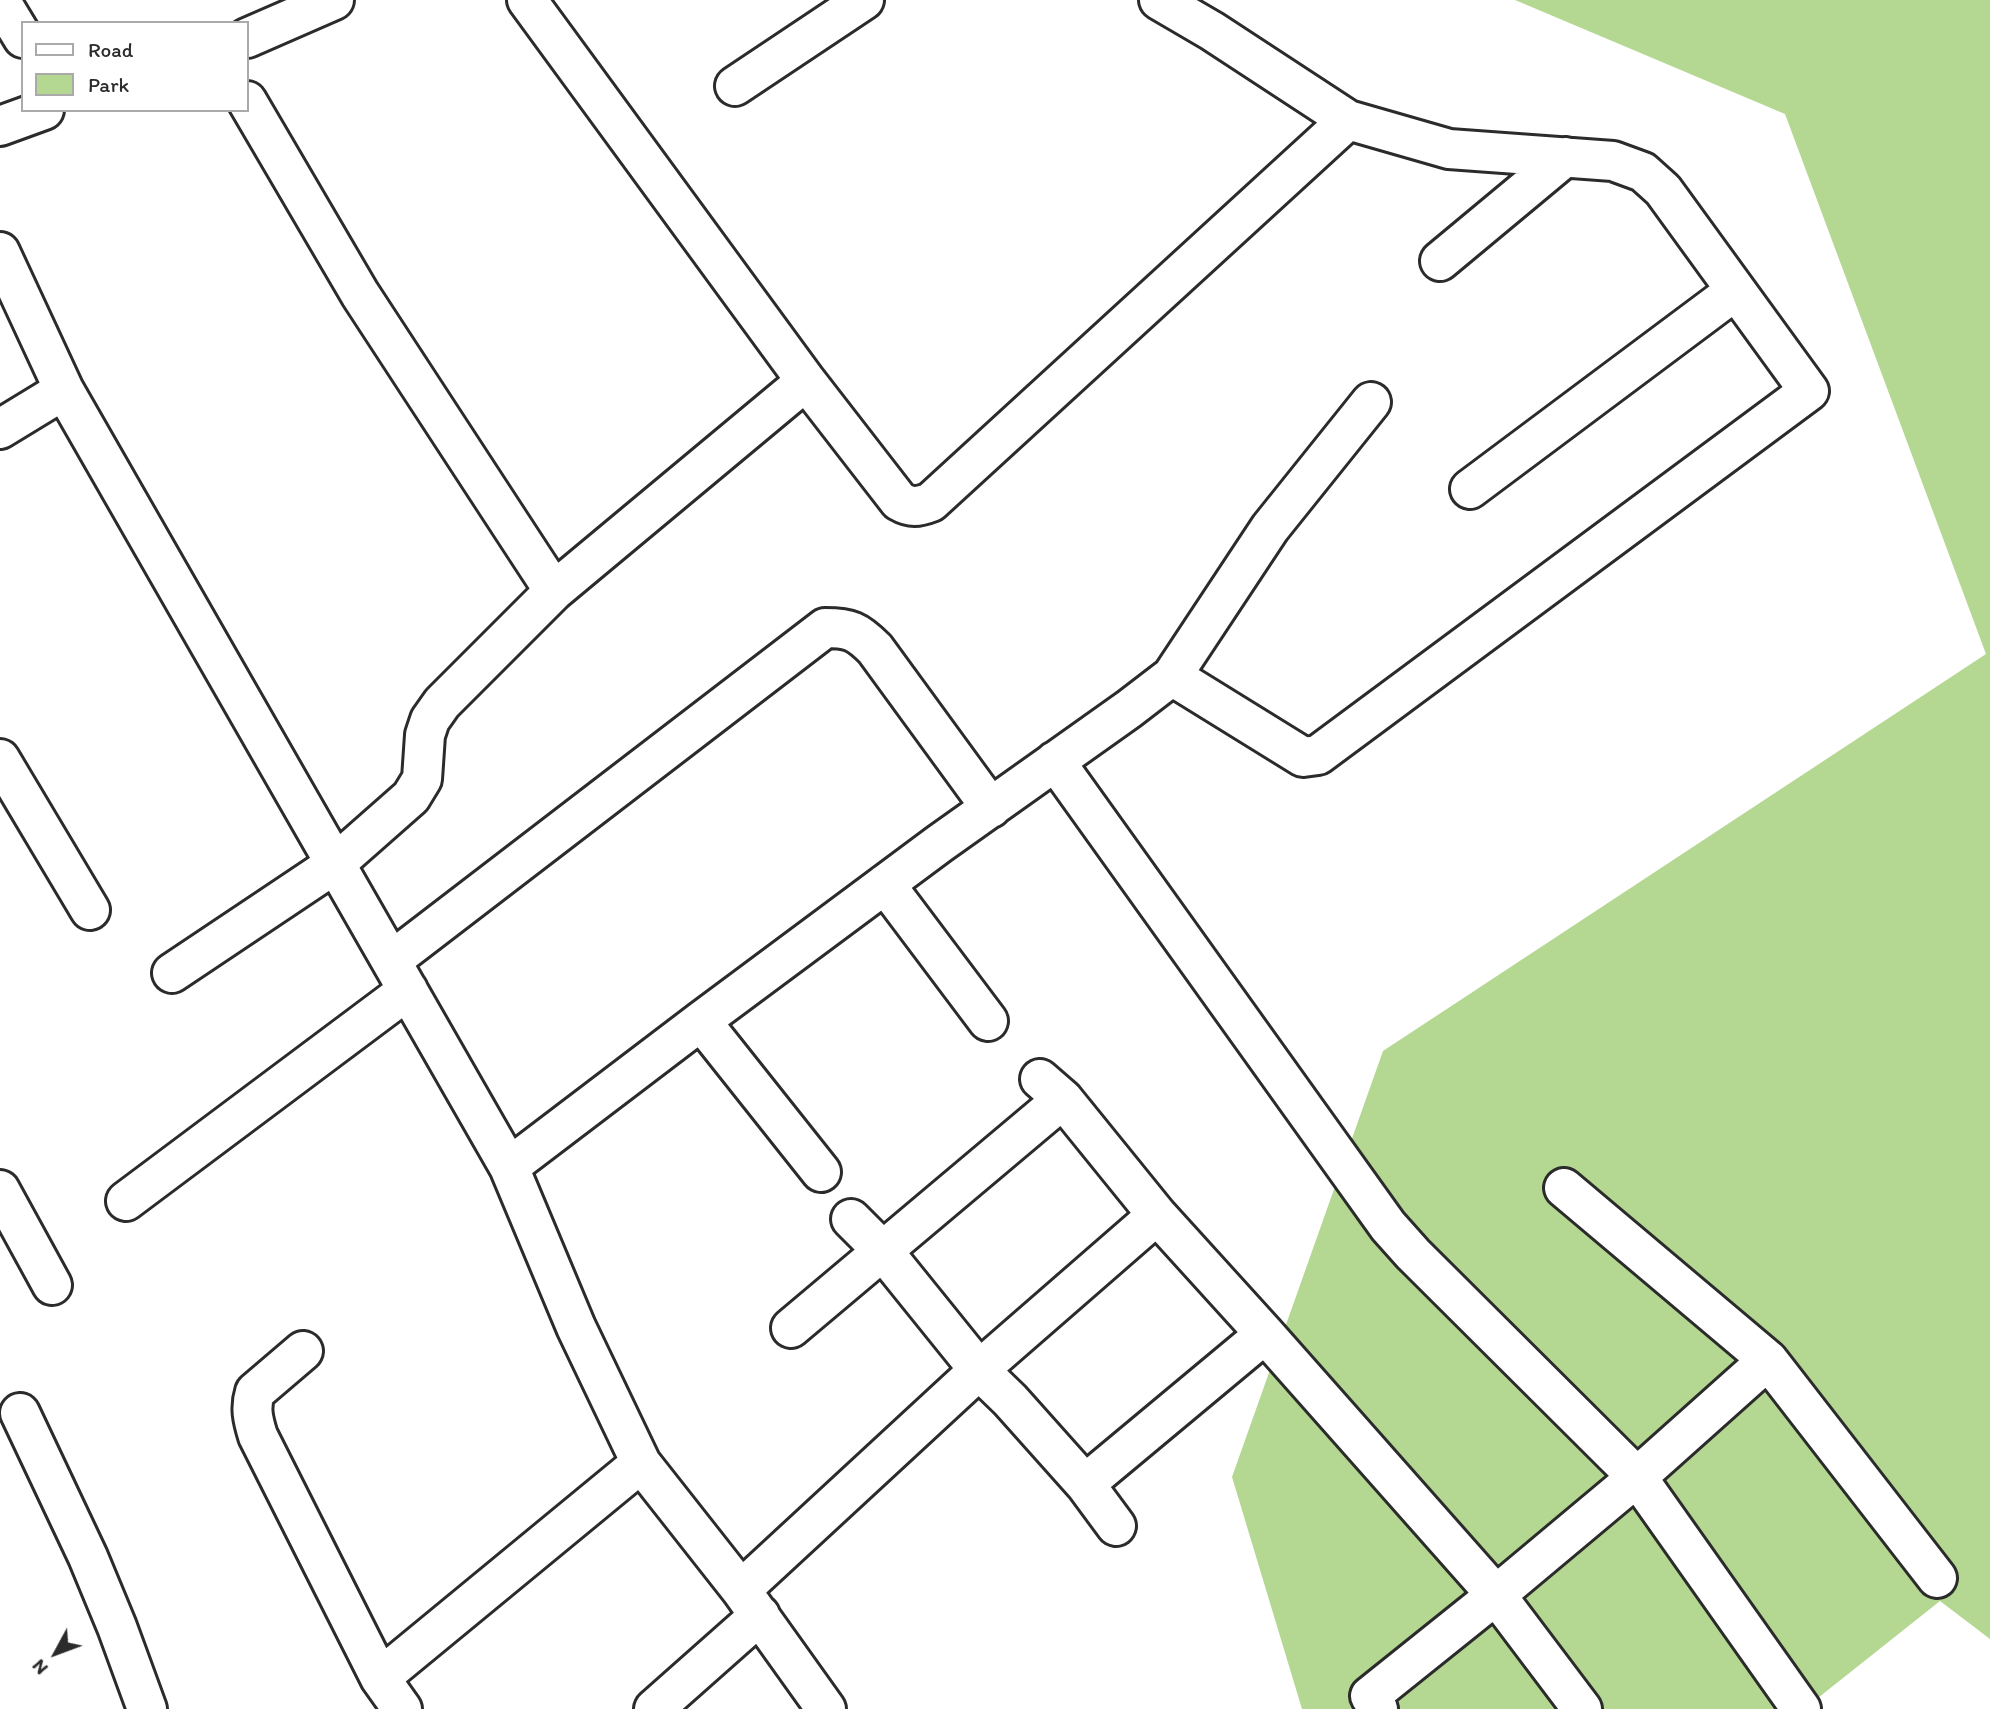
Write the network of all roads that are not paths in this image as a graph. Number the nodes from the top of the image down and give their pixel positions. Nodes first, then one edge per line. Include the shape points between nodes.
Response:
1 (1, 0) edge
2 (334, 0) edge
3 (527, 0) edge
4 (864, 0) edge
5 (1159, 0) edge
6 (21, 35) edge
7 (248, 38) edge
8 (735, 86) dead end
9 (248, 103) edge
10 (38, 112) edge
11 (1348, 120) junction
12 (0, 126) edge
13 (1565, 157) junction
14 (0, 252) edge
15 (1440, 261) dead end
16 (1735, 291) junction
17 (806, 381) junction
18 (64, 390) junction
19 (1371, 402) dead end
20 (0, 429) edge
21 (1470, 489) dead end
22 (554, 591) junction
23 (1172, 676) junction
24 (0, 760) edge
25 (1055, 761) junction
26 (991, 808) junction
27 (335, 864) junction
28 (885, 884) junction
29 (90, 911) dead end
30 (172, 973) dead end
31 (400, 975) junction
32 (701, 1021) junction
33 (988, 1021) dead end
34 (509, 1167) junction
35 (821, 1172) dead end
36 (1564, 1188) dead end
37 (0, 1191) edge
38 (126, 1201) dead end
39 (1157, 1215) junction
40 (851, 1219) dead end
41 (883, 1251) junction
42 (52, 1285) dead end
43 (791, 1328) dead end
44 (1265, 1334) junction
45 (303, 1351) dead end
46 (1768, 1360) junction
47 (979, 1370) junction
48 (20, 1413) dead end
49 (641, 1463) junction
50 (1637, 1477) junction
51 (1085, 1484) junction
52 (1116, 1526) dead end
53 (1937, 1578) dead end
54 (1496, 1595) junction
55 (751, 1602) junction
56 (380, 1678) junction
57 (1367, 1705) edge
58 (147, 1709) edge
59 (402, 1709) edge
60 (654, 1709) edge
61 (826, 1709) edge
62 (1582, 1709) edge
63 (1801, 1709) edge

1 - 6 street
2 - 7 street
3 - 17 street
4 - 8 street
5 - 11 street
9 - 22 street via 360,294
10 - 12 street
11 - 13 street via 1449,149
11 - 17 street via 931,502 909,507 899,501
13 - 15 street
13 - 16 street via 1614,161 1643,172 1663,190
14 - 18 street
16 - 21 street
16 - 23 street via 1809,391 1318,755 1303,757
17 - 22 street
18 - 20 street
18 - 27 street
19 - 23 street via 1270,528
22 - 27 street via 430,720 422,779 411,797
23 - 25 street
24 - 29 street
25 - 26 street
25 - 50 street via 1388,1227
26 - 28 street
26 - 31 street via 875,649 846,628 825,628
27 - 30 street
27 - 31 street
28 - 32 street
28 - 33 street
31 - 34 street
31 - 38 street
32 - 34 street
32 - 35 street
34 - 49 street via 576,1328
36 - 46 street
37 - 42 street
39 - 41 street via 1052,1089
39 - 44 street
39 - 47 street
40 - 41 street
41 - 43 street
41 - 47 street
44 - 51 street
44 - 54 street
45 - 56 street via 255,1392 252,1415 258,1436
46 - 50 street
46 - 53 street
47 - 51 street
47 - 55 street
48 - 58 street via 88,1557
49 - 55 street
49 - 56 street
50 - 54 street
50 - 63 street
51 - 52 street
54 - 57 street
54 - 62 street
55 - 60 street
55 - 61 street
56 - 59 street

